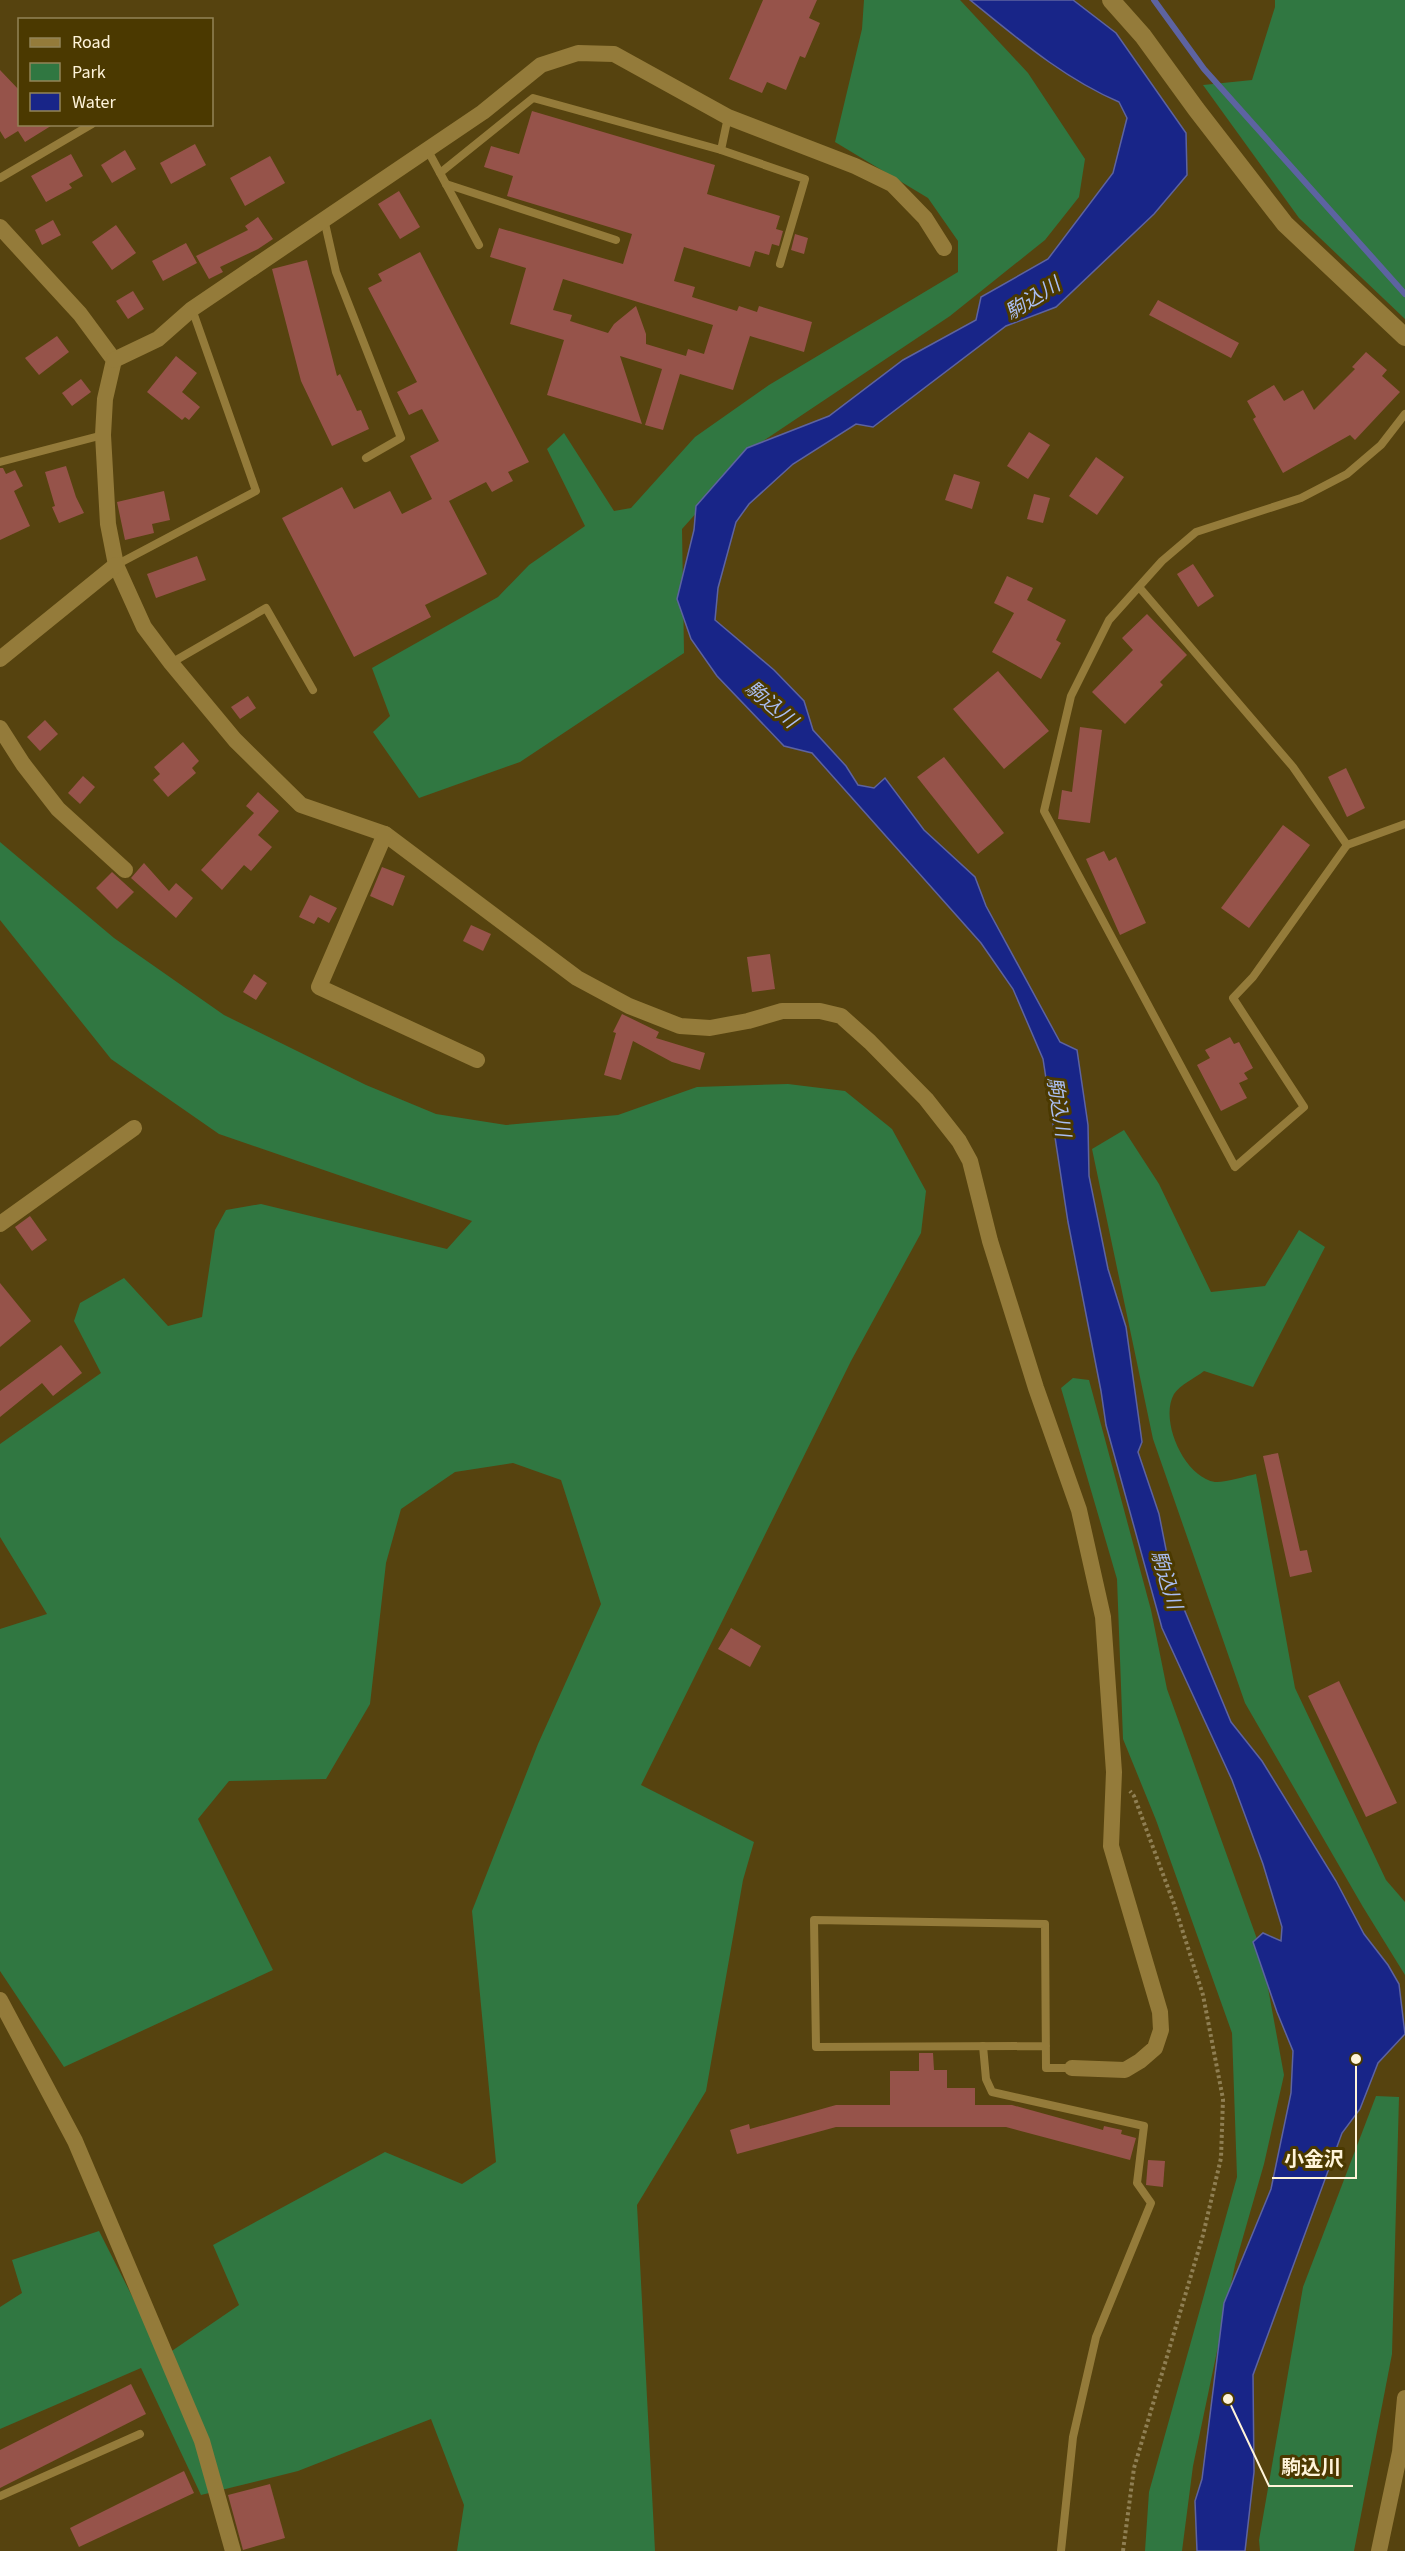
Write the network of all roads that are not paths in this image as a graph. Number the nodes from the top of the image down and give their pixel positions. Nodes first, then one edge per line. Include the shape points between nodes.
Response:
1 (1112, 0) edge
2 (728, 117) junction
3 (89, 126) edge
4 (427, 149) junction
5 (721, 150) junction
6 (440, 173) junction
7 (0, 178) edge
8 (446, 184) junction
9 (324, 218) junction
10 (0, 227) edge
11 (616, 240) dead end
12 (479, 244) dead end
13 (944, 248) dead end
14 (780, 264) dead end
15 (192, 309) junction
16 (1405, 337) edge
17 (114, 360) junction
18 (1405, 414) edge
19 (103, 435) junction
20 (366, 458) dead end
21 (0, 462) edge
22 (116, 565) junction
23 (1139, 587) junction
24 (0, 659) edge
25 (171, 663) junction
26 (313, 690) dead end
27 (0, 728) edge
28 (1405, 824) edge
29 (385, 834) junction
30 (1347, 845) junction
31 (125, 870) dead end
32 (477, 1060) dead end
33 (134, 1128) dead end
34 (0, 1224) edge
35 (0, 2000) edge
36 (983, 2046) junction
37 (1046, 2046) junction
38 (1072, 2068) joint
39 (1405, 2398) edge
40 (140, 2434) dead end
41 (0, 2496) edge
42 (234, 2551) edge
43 (1061, 2551) edge
44 (1379, 2551) edge

1 - 16 street via 1285,224
2 - 4 street via 614,54 578,53 541,65 483,112
2 - 5 lane
2 - 13 street via 892,184 925,218
3 - 7 lane
4 - 6 lane
4 - 9 street
5 - 6 lane via 533,98
5 - 14 lane via 805,179
6 - 8 lane
8 - 11 lane
8 - 12 lane
9 - 15 street
9 - 20 lane via 336,272 401,438
10 - 17 street via 80,314
15 - 17 street via 158,339
15 - 22 lane via 256,491
17 - 19 street via 105,399
18 - 23 lane via 1381,446 1347,474 1301,498 1196,532
19 - 21 lane
19 - 22 street via 108,524
22 - 24 street
22 - 25 street via 144,627
23 - 30 lane via 1293,767
23 - 30 lane via 1109,620 1071,696 1044,811 1235,1167 1304,1107 1233,998 1253,977
25 - 26 lane via 266,608
25 - 29 street via 235,740 301,805
27 - 31 street via 58,809
28 - 30 lane
29 - 32 street via 319,987
29 - 38 street via 577,978 628,1006 680,1026 710,1028 782,1011 820,1011 841,1016 926,1099 959,1141 970,1161 1036,1388 1078,1510 1103,1617 1114,1772 1111,1846 1160,2012 1161,2030 1155,2048 1125,2070
33 - 34 street
35 - 42 street via 75,2141 202,2441
36 - 37 lane
36 - 37 lane via 816,2047 814,1920 1045,1924
36 - 43 lane via 986,2079 992,2092 1144,2126 1137,2183 1151,2203 1096,2337 1073,2437
37 - 38 lane via 1046,2068
39 - 44 street via 1400,2452
40 - 41 lane

